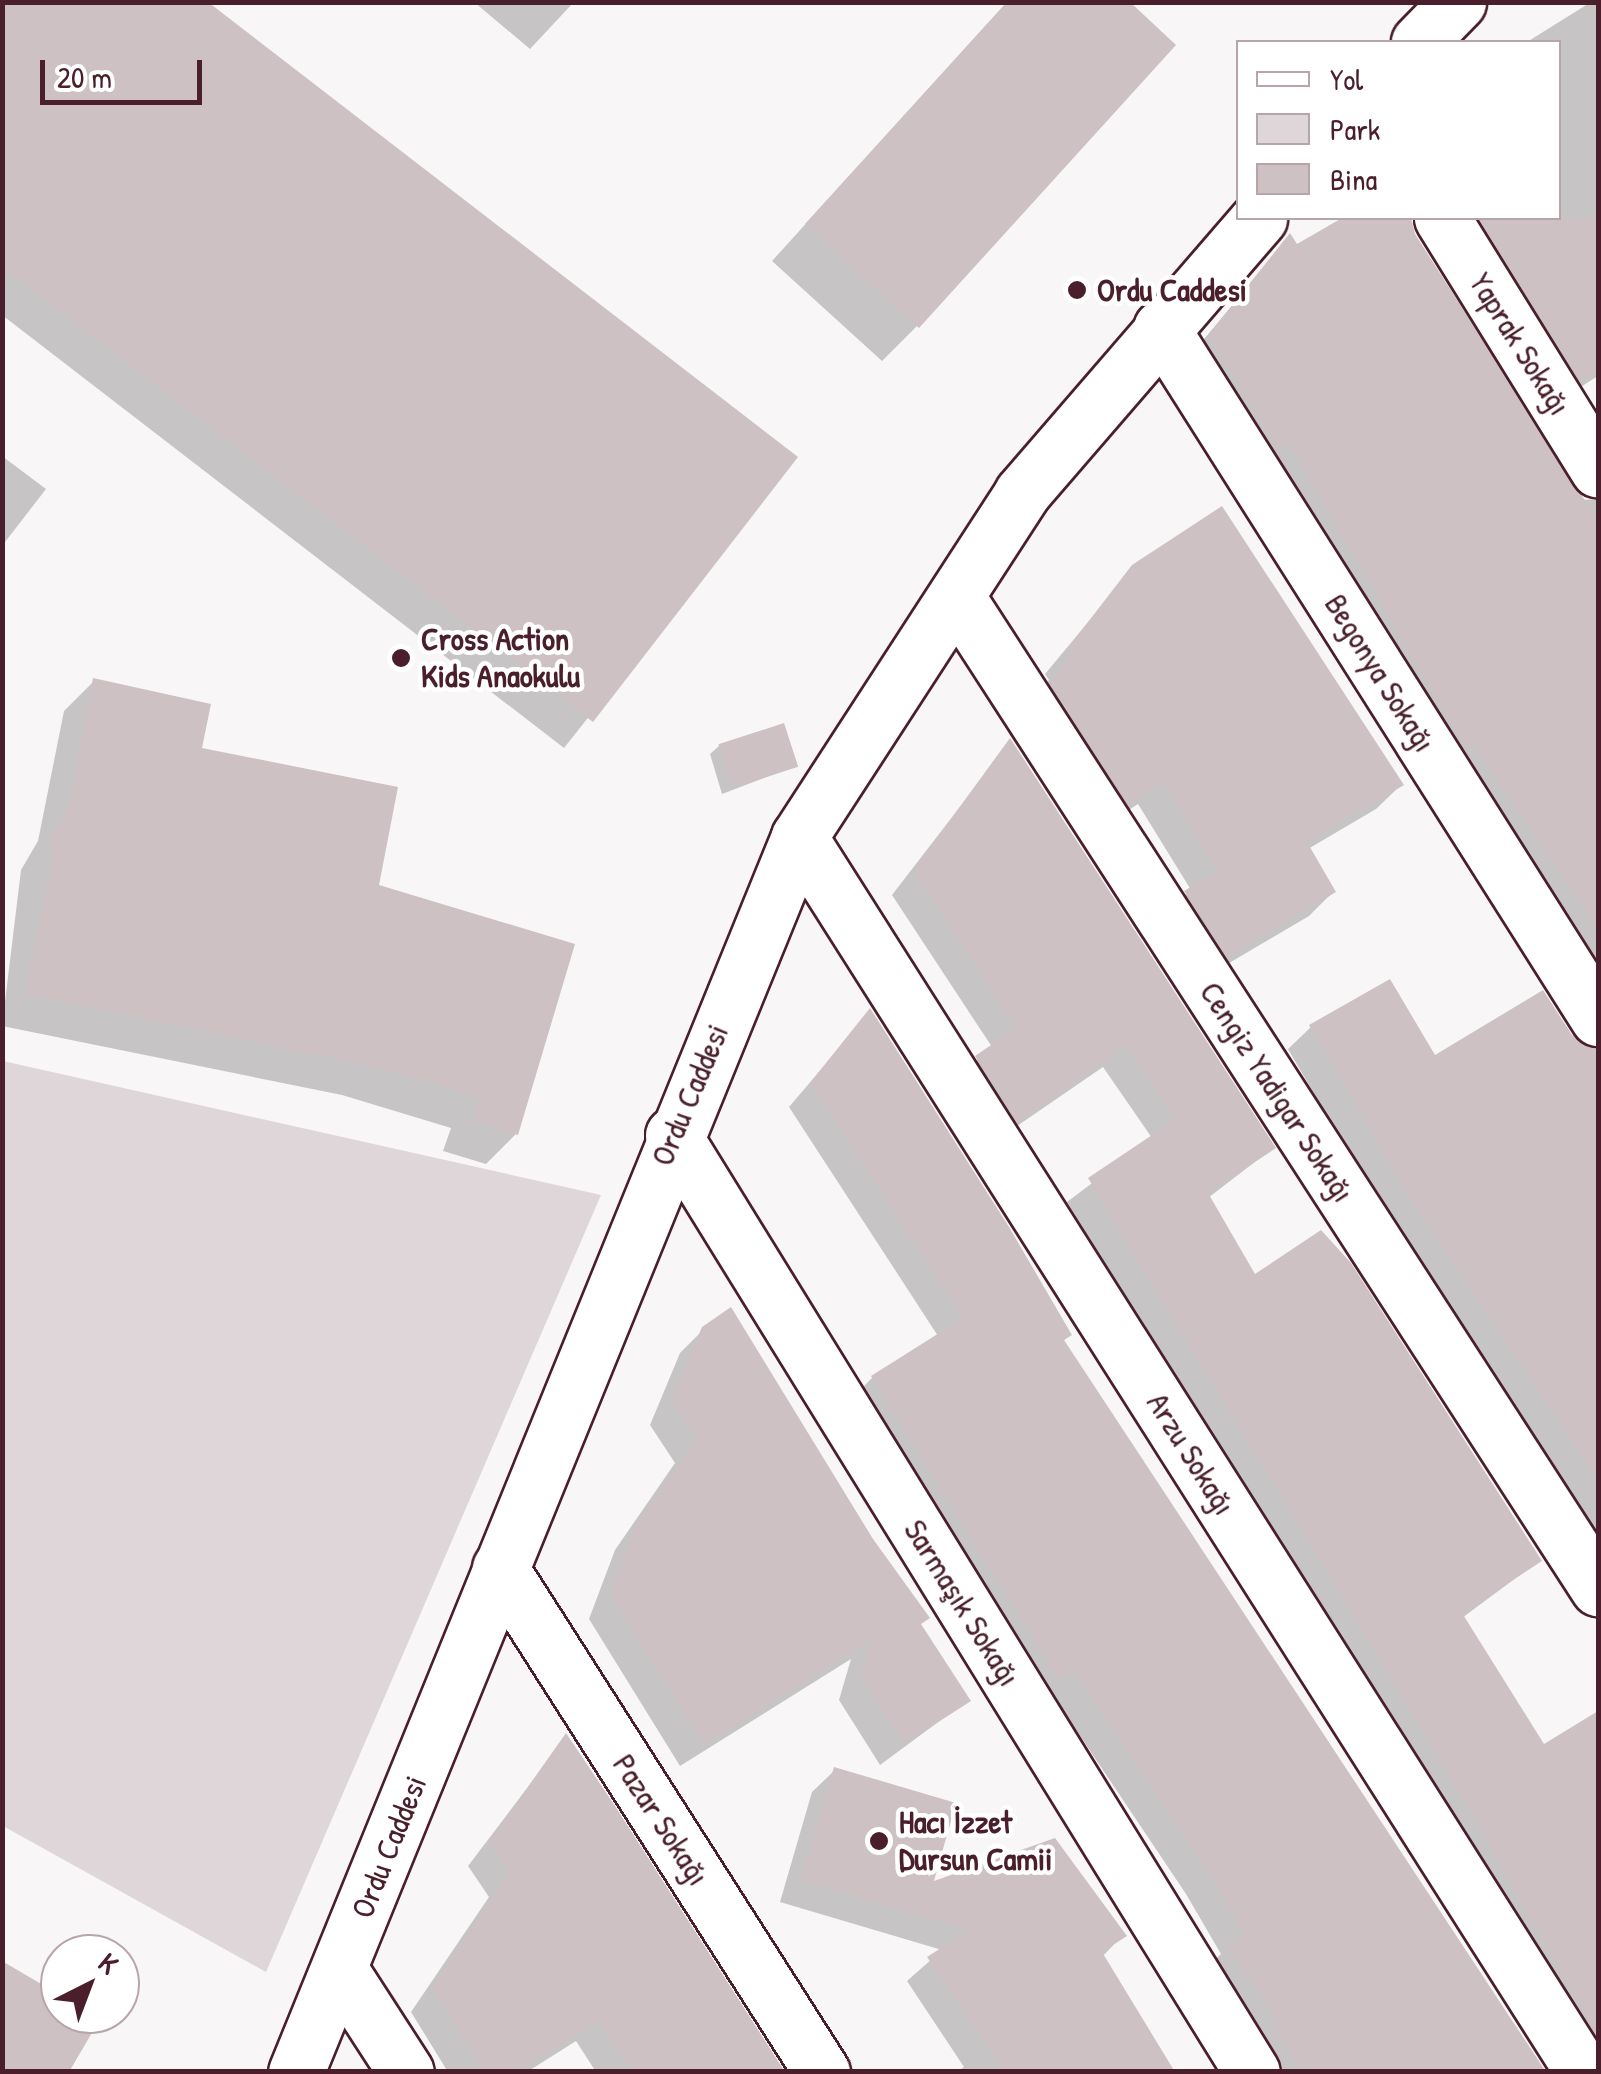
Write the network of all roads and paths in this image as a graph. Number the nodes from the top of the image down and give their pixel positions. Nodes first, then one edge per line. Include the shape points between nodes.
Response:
1 (1458, 2) edge
2 (1421, 40) edge
3 (1257, 220) edge
4 (1443, 220) edge
5 (1161, 328) junction
6 (1598, 470) edge
7 (956, 596) junction
8 (799, 837) junction
9 (1598, 1018) edge
10 (672, 1135) junction
11 (500, 1568) junction
12 (1598, 1588) edge
13 (340, 1970) junction
14 (296, 2072) edge
15 (406, 2072) edge
16 (822, 2072) edge
17 (1252, 2072) edge
18 (1583, 2072) edge

1 - 2 street
3 - 5 street, Ordu Caddesi
4 - 6 street, Yaprak Sokağı
5 - 7 street, Ordu Caddesi via 1022,492
5 - 9 street, Begonya Sokağı
7 - 8 street, Ordu Caddesi
7 - 12 street, Cengiz Yadigar Sokağı
8 - 10 street, Ordu Caddesi
8 - 18 street, Arzu Sokağı
10 - 11 street, Ordu Caddesi
10 - 17 street, Sarmaşık Sokağı
11 - 13 street, Ordu Caddesi
11 - 16 street, Pazar Sokağı
13 - 14 street, Ordu Caddesi
13 - 15 street

